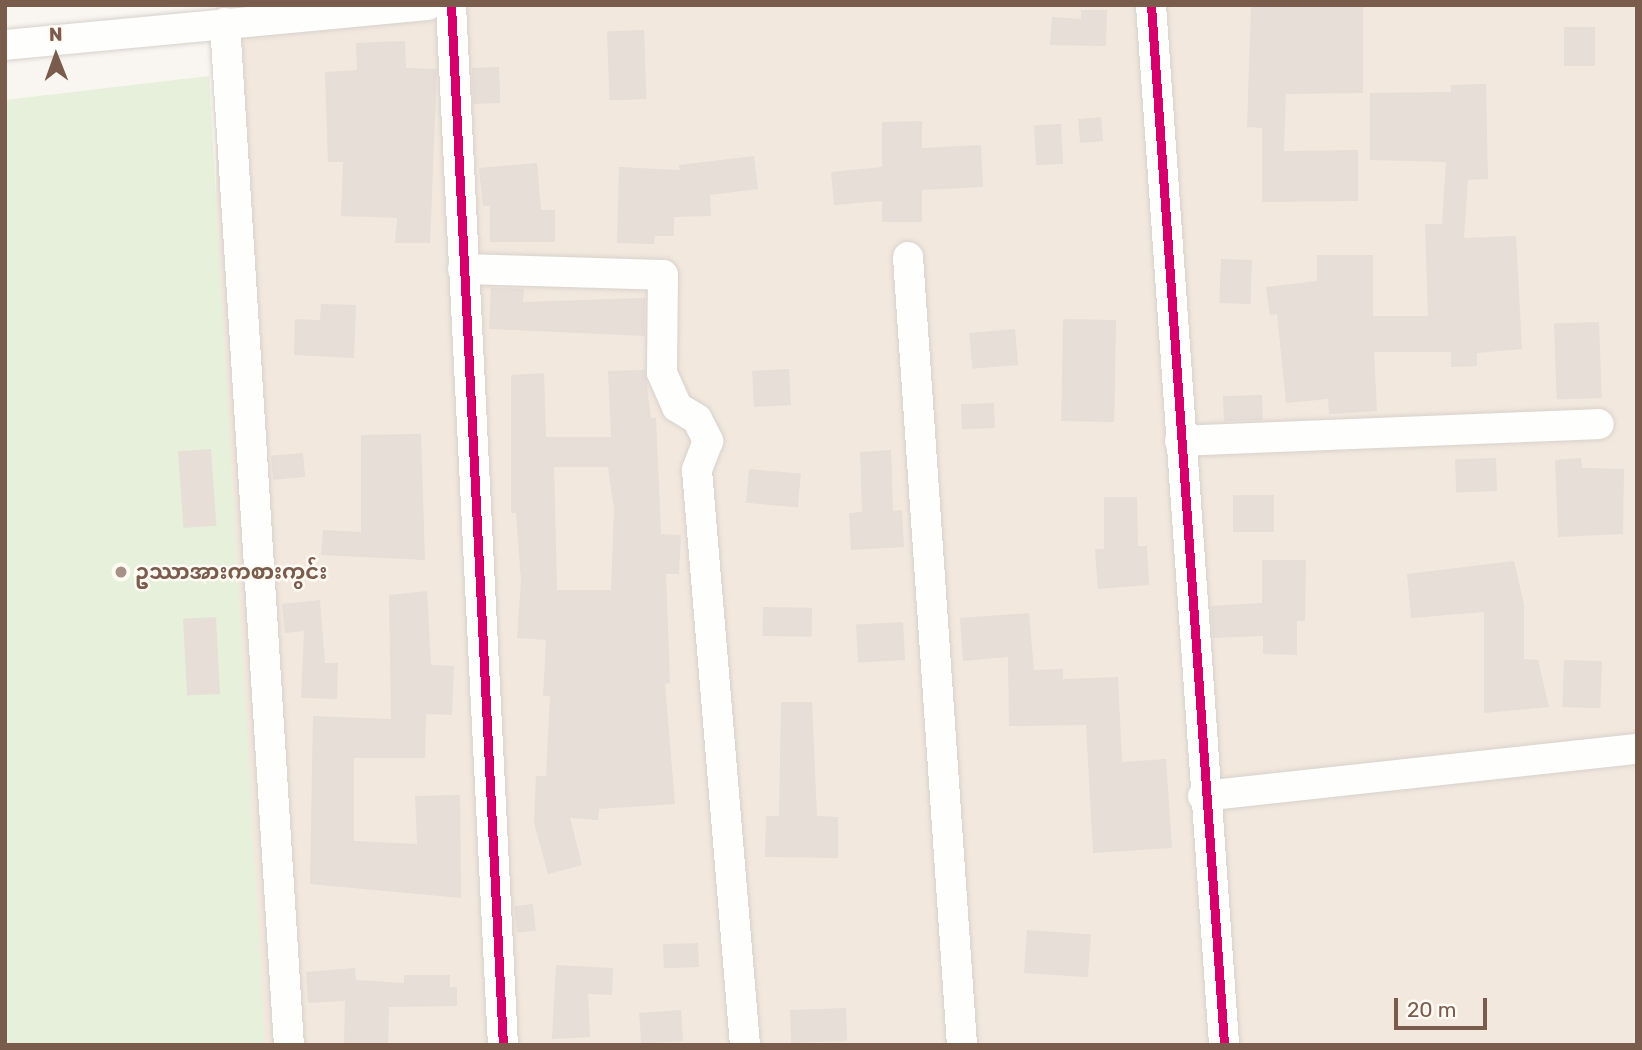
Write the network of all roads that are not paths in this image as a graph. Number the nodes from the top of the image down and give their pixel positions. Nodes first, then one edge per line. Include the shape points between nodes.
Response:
1 (428, 5) edge
2 (451, 5) edge
3 (1151, 5) edge
4 (366, 7) edge
5 (225, 23) junction
6 (5, 45) edge
7 (908, 257) dead end
8 (463, 269) junction
9 (1599, 424) dead end
10 (1180, 441) junction
11 (1637, 749) edge
12 (1203, 796) junction
13 (289, 1045) edge
14 (503, 1045) edge
15 (745, 1045) edge
16 (962, 1045) edge
17 (1224, 1045) edge

1 - 4 street
2 - 8 street
3 - 10 street
4 - 5 street
5 - 6 street
5 - 13 street
7 - 16 street
8 - 14 street
8 - 15 street via 663,275 662,373 677,407 697,419 708,441 697,470
9 - 10 street
10 - 12 street
11 - 12 street
12 - 17 street

